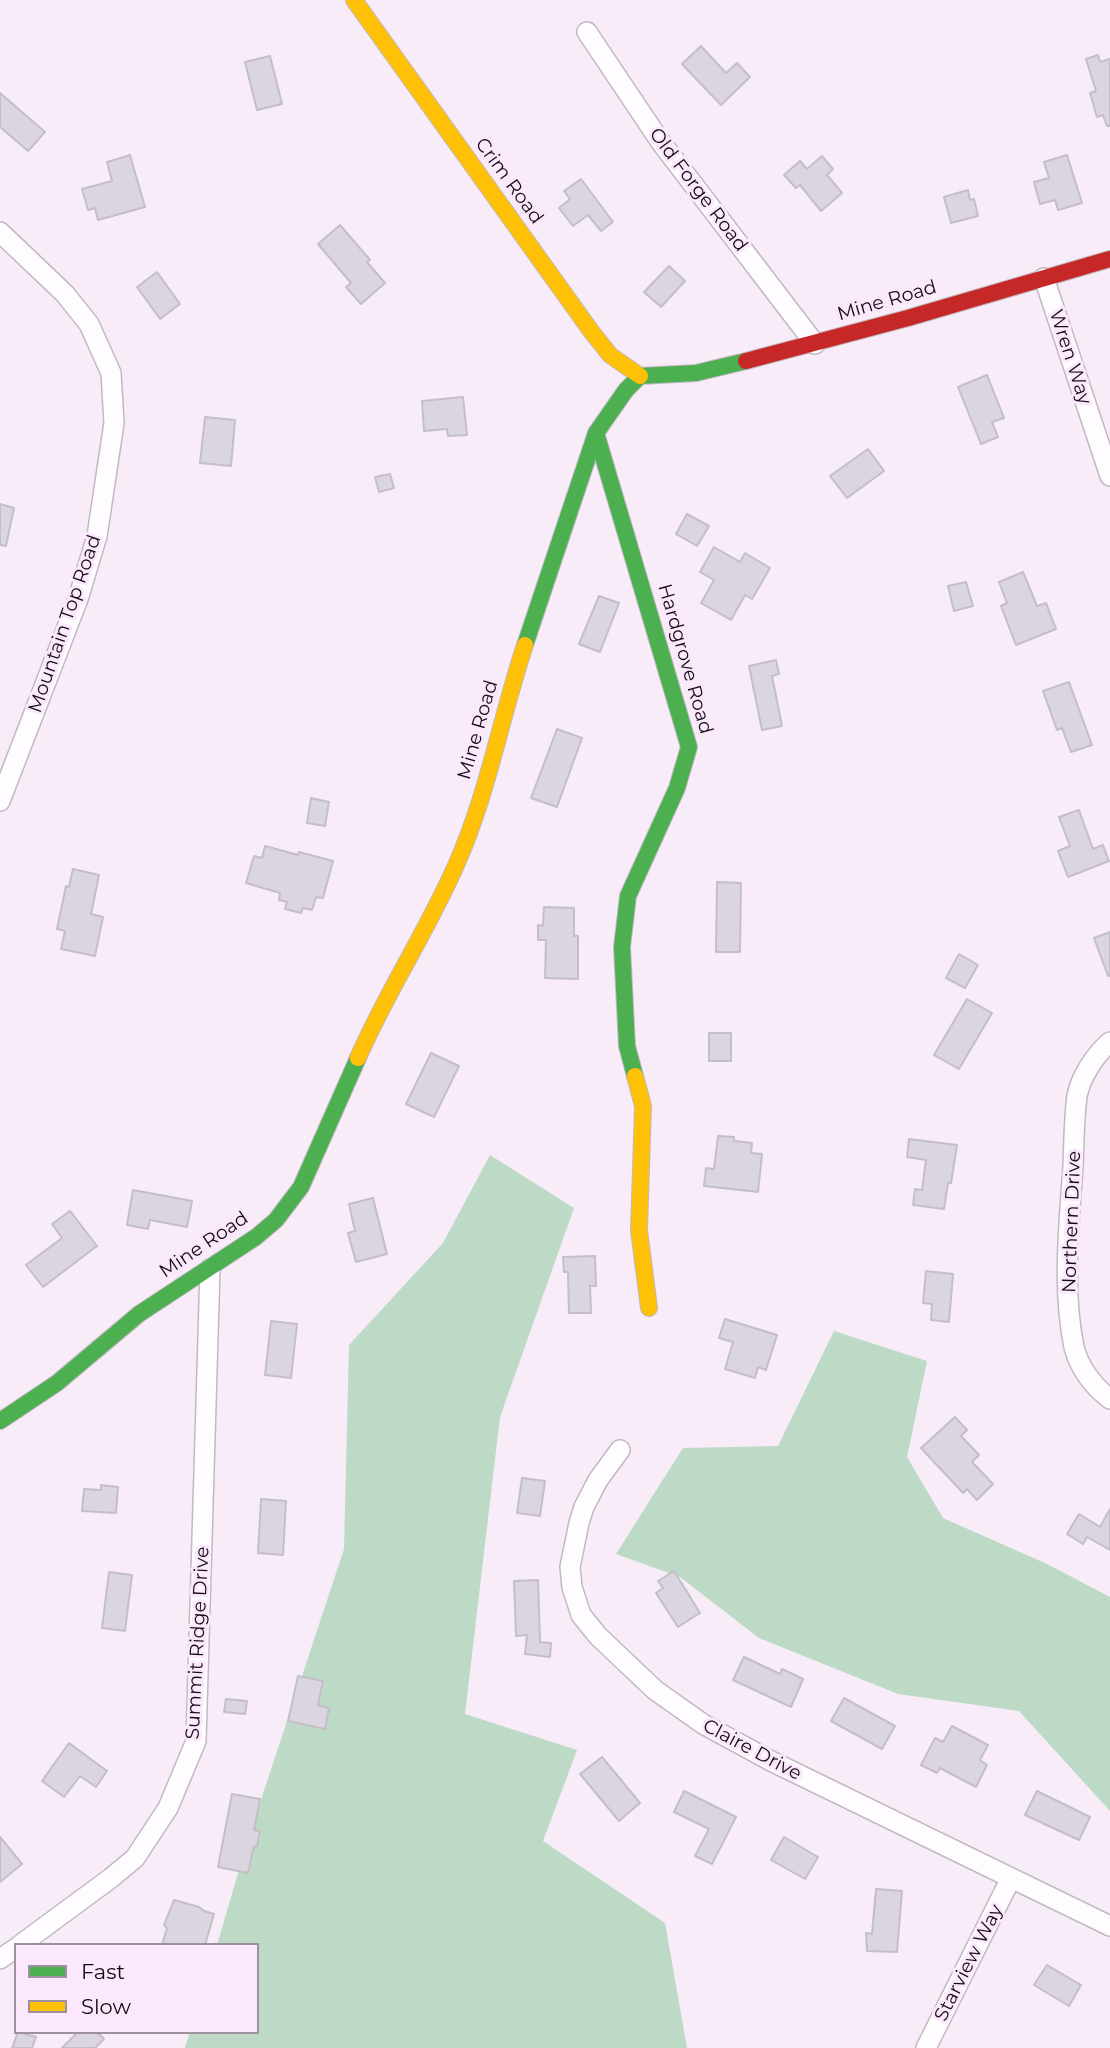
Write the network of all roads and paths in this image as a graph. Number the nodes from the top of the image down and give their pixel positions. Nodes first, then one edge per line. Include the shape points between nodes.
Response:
1 (354, 0) edge
2 (587, 32) dead end
3 (0, 232) edge
4 (1110, 259) edge
5 (1044, 278) junction
6 (815, 344) junction
7 (640, 376) junction
8 (596, 433) junction
9 (1110, 476) edge
10 (0, 801) edge
11 (1110, 1042) edge
12 (210, 1269) junction
13 (649, 1308) dead end
14 (1110, 1399) edge
15 (0, 1421) edge
16 (620, 1450) dead end
17 (1011, 1878) junction
18 (1110, 1926) edge
19 (22, 1943) edge
20 (926, 2048) edge

1 - 7 street, Crim Road via 591,331 610,355
2 - 6 street, Old Forge Road via 660,141
3 - 10 street, Mountain Top Road via 65,294 89,324 111,373 114,423 97,536 78,599
4 - 5 street, Mine Road
5 - 6 street, Mine Road
5 - 9 street, Wren Way
6 - 7 street, Mine Road via 693,374
7 - 8 street, Mine Road
8 - 12 street, Mine Road via 458,862 372,1025 301,1187 276,1220
8 - 13 street, Hardgrove Road via 689,747 677,788 628,896 622,947 627,1046 643,1106 639,1230
11 - 14 street, Northern Drive via 1093,1060 1077,1095 1068,1293 1074,1349 1099,1391
12 - 15 street, Mine Road via 139,1314 57,1383
12 - 19 street, Summit Ridge Drive via 195,1741 168,1808 135,1858
16 - 17 street, Claire Drive via 584,1507 570,1567 581,1615 598,1636 654,1690 703,1724
17 - 18 street, Claire Drive
17 - 20 street, Starview Way

